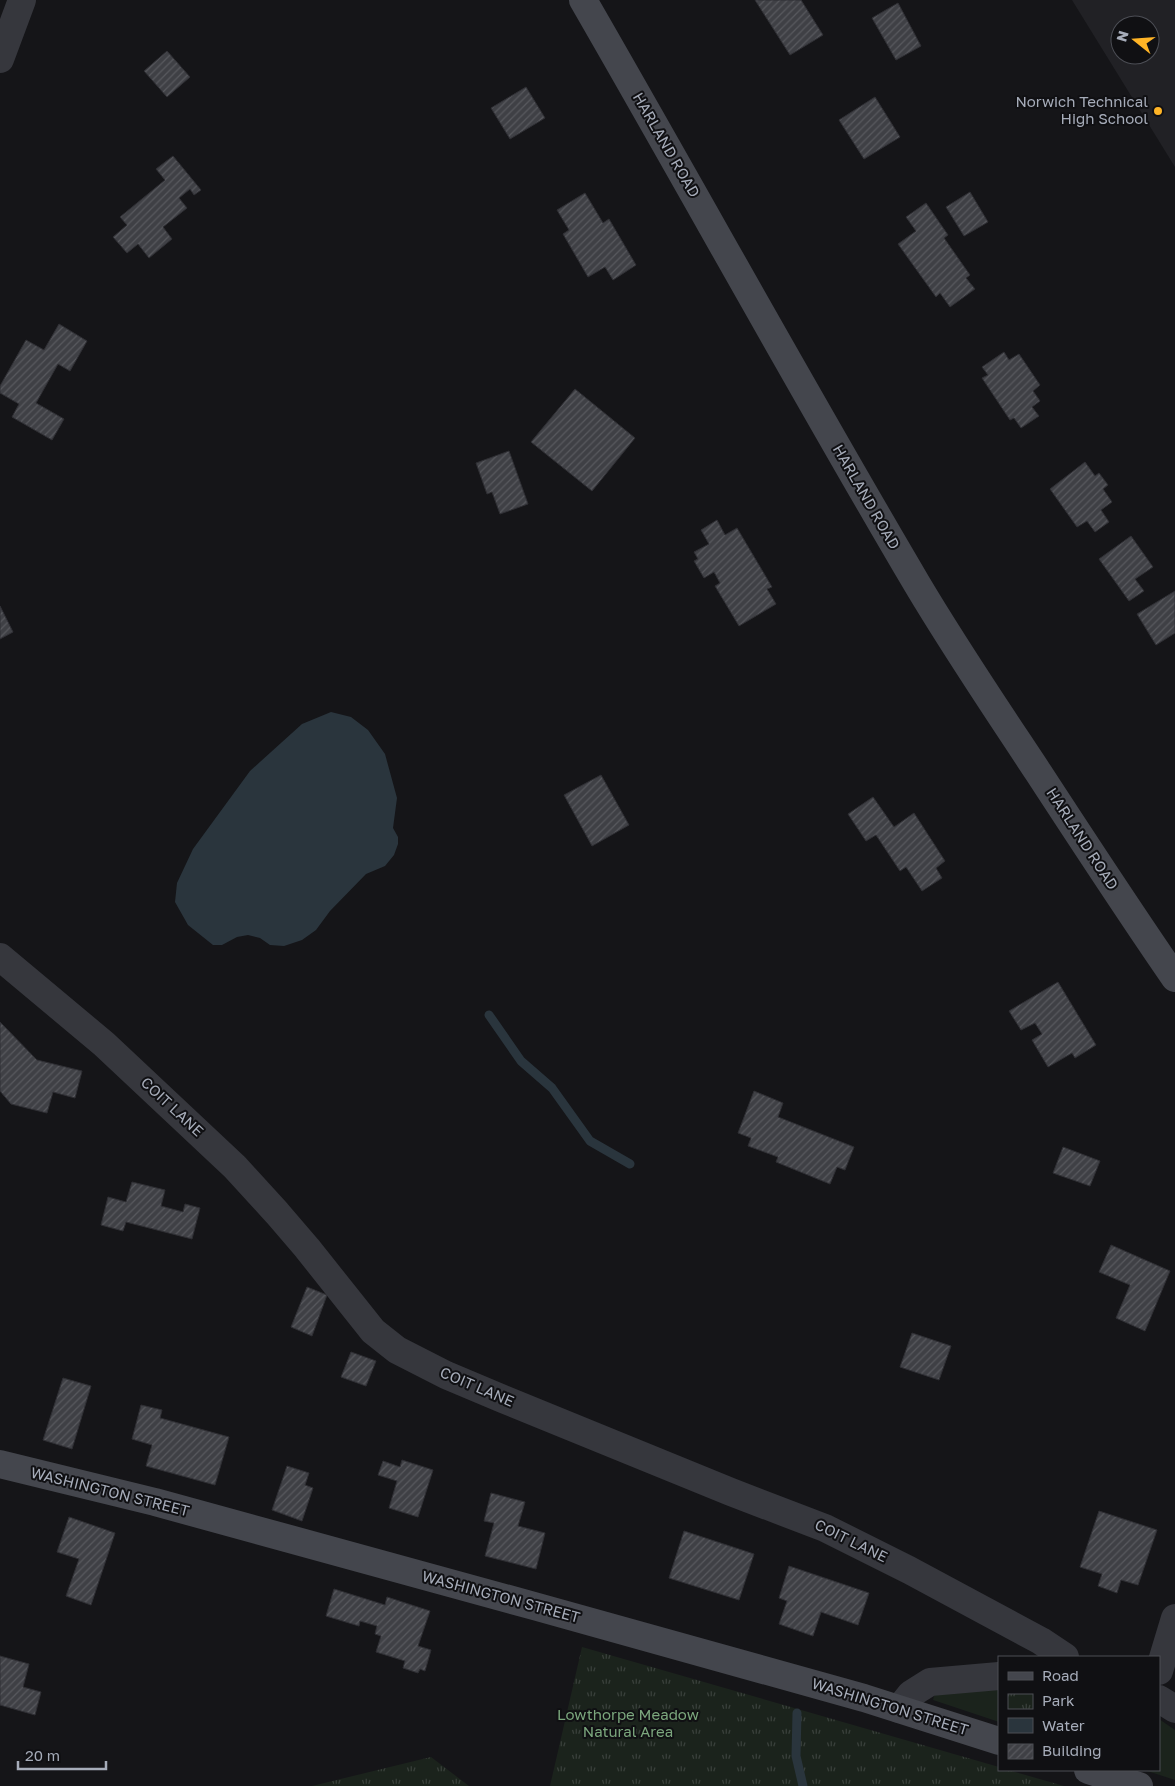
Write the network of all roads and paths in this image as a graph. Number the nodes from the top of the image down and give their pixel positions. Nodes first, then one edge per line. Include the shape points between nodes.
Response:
1 (22, 0) edge
2 (583, 0) edge
3 (0, 59) edge
4 (0, 957) edge
5 (1175, 978) edge
6 (0, 1464) edge
7 (1175, 1618) edge
8 (1063, 1656) edge
9 (1160, 1668) edge
10 (998, 1676) edge
11 (1160, 1701) edge
12 (898, 1709) junction
13 (1175, 1710) edge
14 (998, 1741) edge
15 (1091, 1771) edge
16 (1139, 1786) edge

1 - 3 street
2 - 5 main road, HARLAND ROAD via 917,584
4 - 8 street, COIT LANE via 104,1044 235,1167 277,1212 373,1331 397,1350 502,1399 824,1528 1041,1640
6 - 12 main road, WASHINGTON STREET via 155,1502
7 - 9 street
10 - 12 street via 930,1682 911,1694
11 - 13 street
12 - 14 main road, WASHINGTON STREET
15 - 16 main road

